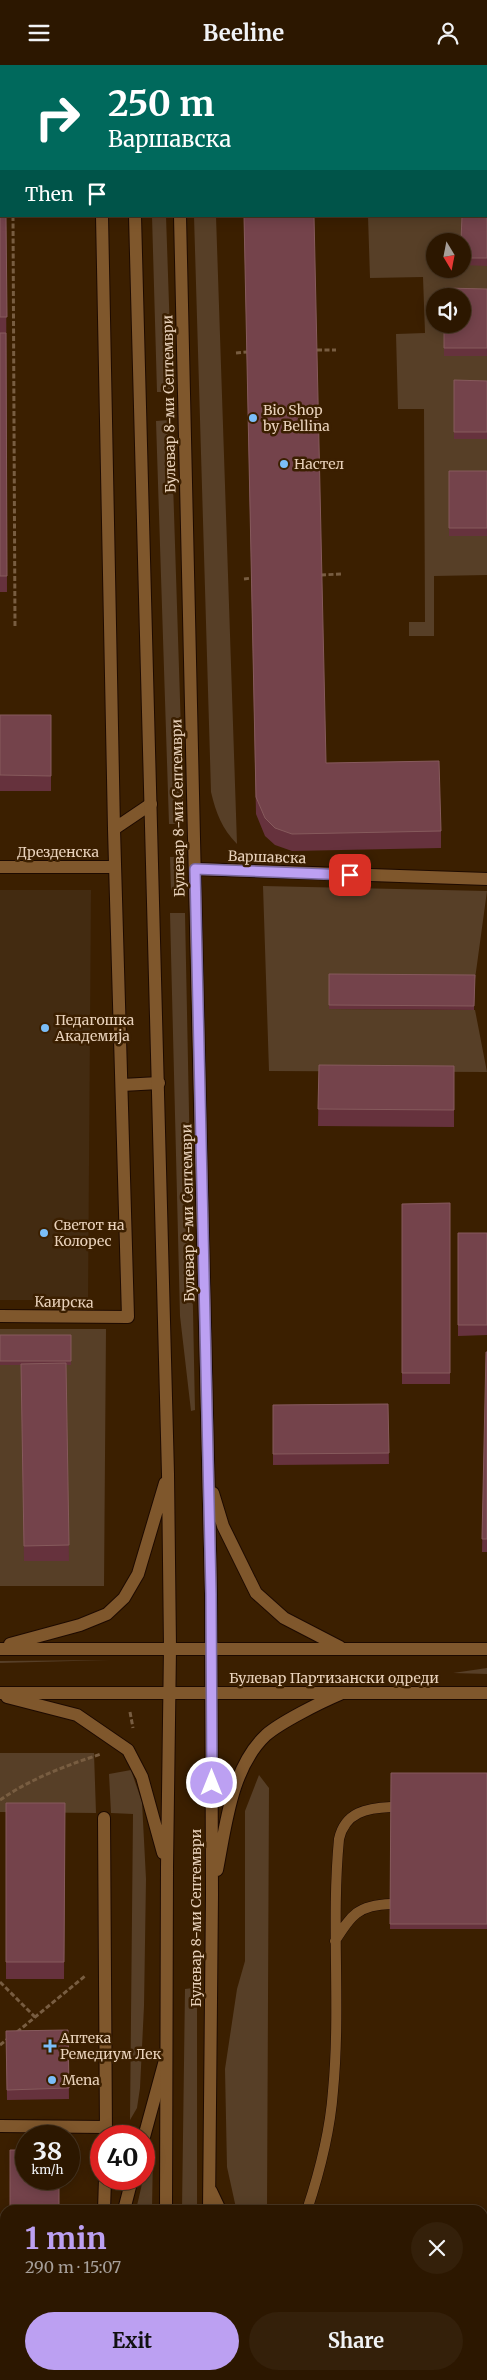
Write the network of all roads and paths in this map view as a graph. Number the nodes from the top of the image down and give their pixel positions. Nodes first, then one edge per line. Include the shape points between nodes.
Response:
1 (13, 217) edge
2 (102, 217) edge
3 (135, 217) edge
4 (180, 217) edge
5 (317, 350) edge
6 (336, 350) dead end
7 (247, 352) edge
8 (236, 353) dead end
9 (341, 574) dead end
10 (321, 575) edge
11 (252, 578) edge
12 (244, 579) dead end
13 (15, 628) dead end
14 (151, 804) junction
15 (114, 829) junction
16 (0, 867) edge
17 (116, 867) junction
18 (195, 869) junction
19 (487, 879) edge
20 (159, 1083) junction
21 (122, 1085) junction
22 (0, 1316) edge
23 (168, 1474) junction
24 (209, 1477) junction
25 (0, 1647) edge
26 (170, 1648) junction
27 (210, 1648) junction
28 (342, 1649) junction
29 (487, 1649) edge
30 (169, 1692) junction
31 (210, 1692) junction
32 (344, 1692) junction
33 (487, 1693) edge
34 (0, 1694) edge
35 (102, 1753) dead end
36 (0, 1800) edge
37 (391, 1807) edge
38 (104, 1818) dead end
39 (167, 1867) junction
40 (212, 1894) junction
41 (390, 1904) edge
42 (334, 1942) junction
43 (105, 1959) junction
44 (0, 1982) edge
45 (35, 2017) junction
46 (0, 2045) edge
47 (167, 2050) junction
48 (106, 2125) edge
49 (147, 2125) edge
50 (0, 2126) edge
51 (90, 2130) edge
52 (209, 2186) junction
53 (105, 2190) edge
54 (129, 2190) edge
55 (104, 2205) edge
56 (125, 2205) edge
57 (166, 2205) edge
58 (209, 2205) edge
59 (218, 2205) edge
60 (309, 2205) edge

1 - 13 path
2 - 15 street
3 - 14 street, Булевар 8-ми Септември
4 - 18 street, Булевар 8-ми Септември
5 - 6 path
7 - 8 path
9 - 10 path
11 - 12 path
14 - 15 street
14 - 20 street, Булевар 8-ми Септември
15 - 17 street
16 - 17 street, Дрезденска
17 - 21 street
18 - 19 street, Варшавска
18 - 24 street, Булевар 8-ми Септември
20 - 21 street
20 - 23 street, Булевар 8-ми Септември
21 - 22 street, Каирска via 128,1317
23 - 25 street via 138,1574 124,1598 107,1614 80,1625
23 - 26 street, Булевар 8-ми Септември
24 - 27 street, Булевар 8-ми Септември
24 - 28 street via 223,1526 256,1593 284,1618
25 - 26 street
26 - 27 street
26 - 30 street, Булевар 8-ми Септември
27 - 28 street
27 - 31 street, Булевар 8-ми Септември
28 - 29 street
30 - 31 street, Булевар Партизански одреди
30 - 34 street, Булевар Партизански одреди
30 - 39 street, Булевар 8-ми Септември
31 - 32 street, Булевар Партизански одреди
31 - 40 street, Булевар 8-ми Септември
32 - 33 street, Булевар Партизански одреди
32 - 40 street via 267,1735 248,1759 236,1784
34 - 39 street via 77,1715 128,1750 142,1777
35 - 36 path via 48,1772
37 - 42 lane via 357,1813 342,1829 336,1877
38 - 43 street
39 - 47 street, Булевар 8-ми Септември
40 - 52 street, Булевар 8-ми Септември
41 - 42 lane via 370,1905 358,1911
42 - 60 lane via 336,2048 333,2091 323,2158
43 - 45 path
43 - 48 street
44 - 45 path
45 - 46 path
47 - 49 street, Булевар 8-ми Септември
47 - 57 street, Булевар 8-ми Септември
50 - 51 street
52 - 58 street, Булевар 8-ми Септември
52 - 59 street
53 - 55 street
54 - 56 street

